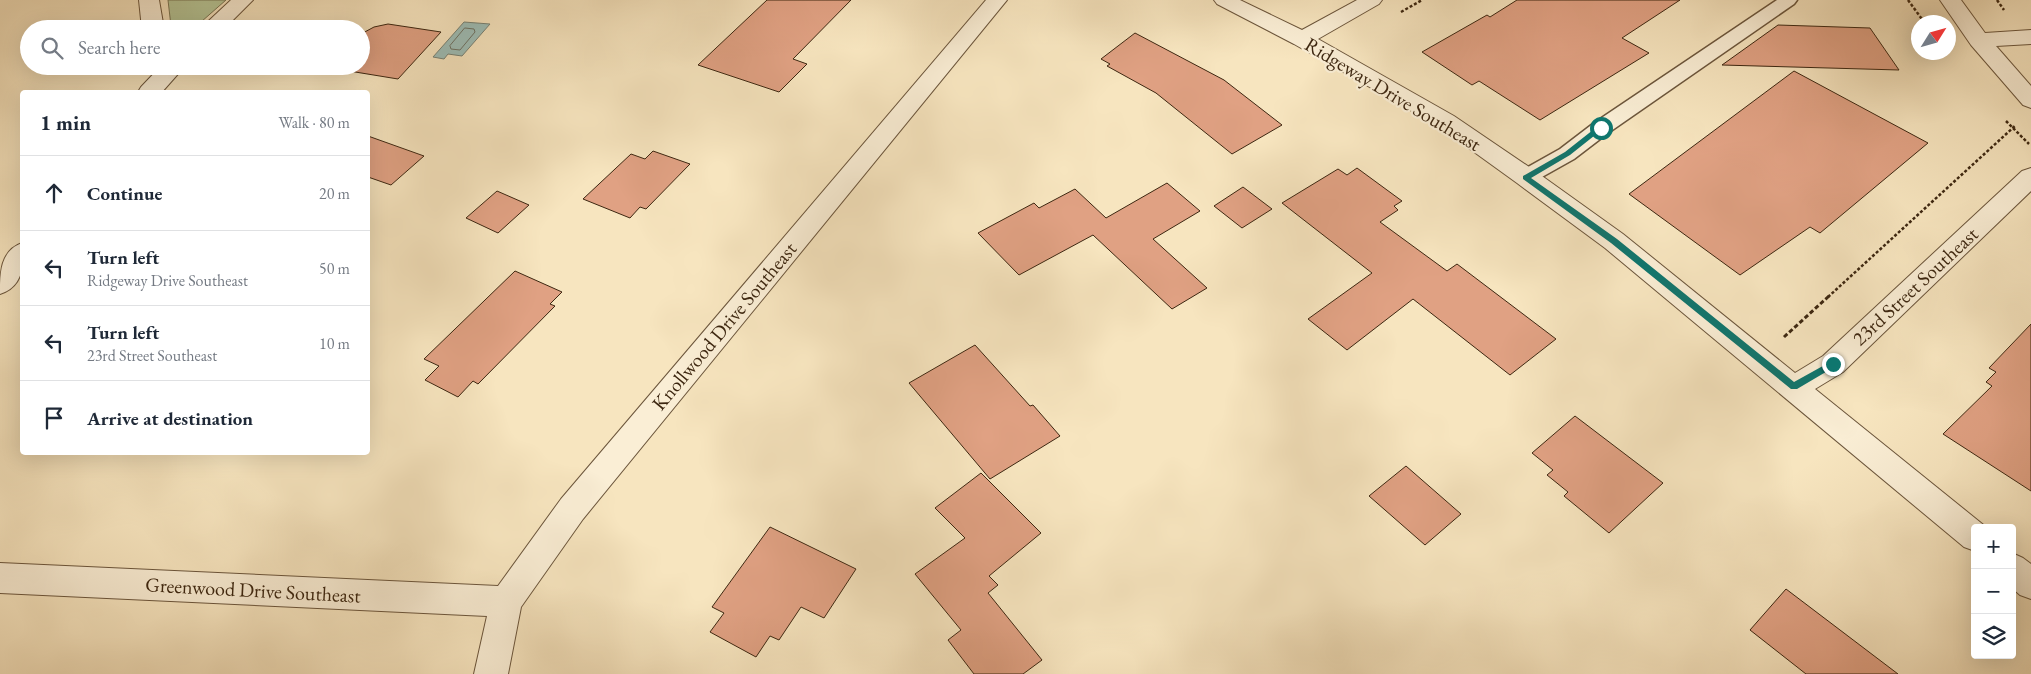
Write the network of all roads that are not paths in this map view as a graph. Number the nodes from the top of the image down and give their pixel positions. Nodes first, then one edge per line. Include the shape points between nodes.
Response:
1 (149, 0) edge
2 (243, 0) edge
3 (997, 0) edge
4 (1224, 0) edge
5 (1372, 0) edge
6 (1788, 0) edge
7 (1950, 0) edge
8 (152, 20) edge
9 (221, 20) edge
10 (2031, 37) edge
11 (1302, 39) junction
12 (1979, 40) junction
13 (2031, 100) edge
14 (1526, 177) junction
15 (2031, 177) edge
16 (20, 256) edge
17 (0, 284) edge
18 (1794, 387) junction
19 (1971, 534) edge
20 (2013, 569) edge
21 (0, 578) edge
22 (2031, 584) edge
23 (506, 602) junction
24 (491, 674) edge

1 - 8 street
2 - 9 street
3 - 23 street, Knollwood Drive Southeast via 572,509
4 - 11 street, Ridgeway Drive Southeast
5 - 11 street
6 - 14 lane via 1568,154
7 - 12 street
10 - 12 street
11 - 14 street, Ridgeway Drive Southeast via 1446,121
12 - 13 street
14 - 18 street, Ridgeway Drive Southeast via 1614,241
15 - 18 street, 23rd Street Southeast via 1833,364
16 - 17 street
18 - 19 street, Ridgeway Drive Southeast
20 - 22 street
21 - 23 street, Greenwood Drive Southeast
23 - 24 street, Knollwood Drive Southeast

